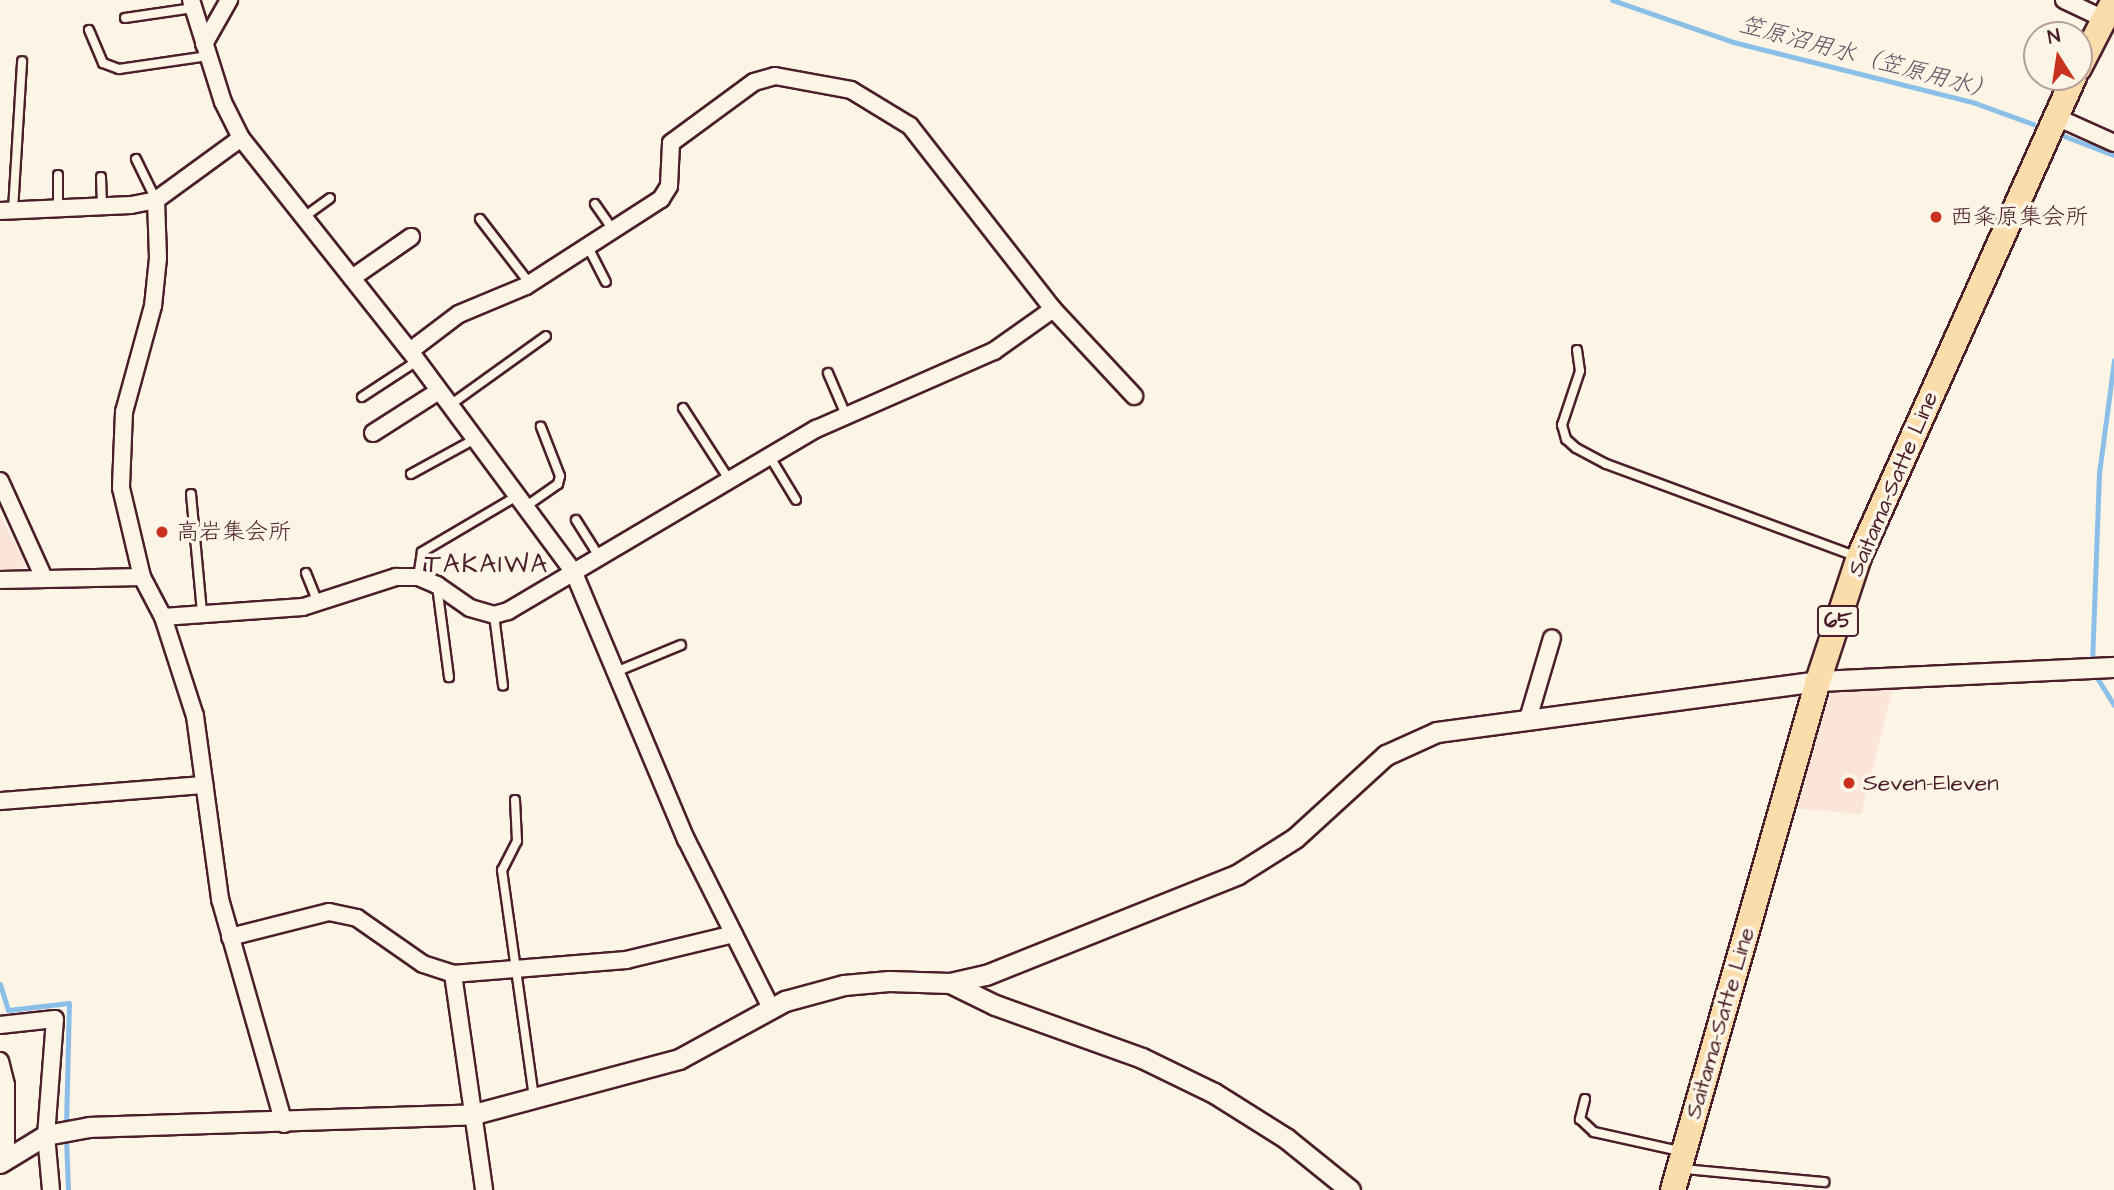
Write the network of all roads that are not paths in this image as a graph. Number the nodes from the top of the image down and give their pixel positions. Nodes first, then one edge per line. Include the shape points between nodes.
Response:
1 (229, 0) edge
2 (2064, 0) edge
3 (192, 4) edge
4 (2109, 10) edge
5 (125, 18) dead end
6 (89, 30) dead end
7 (2093, 41) edge
8 (206, 50) junction
9 (22, 61) dead end
10 (2067, 91) edge
11 (2054, 116) junction
12 (241, 138) junction
13 (2114, 143) edge
14 (136, 159) dead end
15 (58, 175) dead end
16 (101, 177) dead end
17 (330, 198) dead end
18 (156, 200) junction
19 (595, 204) dead end
20 (102, 207) junction
21 (58, 208) junction
22 (6, 210) edge
23 (304, 217) junction
24 (480, 219) dead end
25 (613, 231) junction
26 (411, 237) dead end
27 (588, 247) junction
28 (352, 278) junction
29 (606, 282) dead end
30 (530, 284) junction
31 (1053, 309) junction
32 (546, 336) dead end
33 (1577, 350) dead end
34 (413, 356) junction
35 (828, 373) dead end
36 (439, 391) junction
37 (1134, 396) dead end
38 (362, 397) dead end
39 (450, 405) junction
40 (683, 408) dead end
41 (846, 415) junction
42 (541, 427) dead end
43 (373, 433) dead end
44 (475, 439) junction
45 (769, 457) junction
46 (411, 474) dead end
47 (0, 481) edge
48 (730, 481) junction
49 (191, 494) dead end
50 (796, 500) dead end
51 (521, 502) junction
52 (576, 520) dead end
53 (1860, 557) junction
54 (600, 558) junction
55 (306, 573) dead end
56 (574, 573) junction
57 (142, 577) junction
58 (418, 577) junction
59 (44, 578) junction
60 (0, 580) edge
61 (437, 585) junction
62 (318, 603) junction
63 (202, 612) junction
64 (495, 615) junction
65 (163, 617) junction
66 (1552, 638) dead end
67 (681, 645) dead end
68 (2114, 667) edge
69 (618, 671) junction
70 (449, 677) dead end
71 (1818, 681) junction
72 (503, 685) dead end
73 (1528, 719) junction
74 (204, 785) junction
75 (515, 800) dead end
76 (0, 801) edge
77 (734, 934) junction
78 (230, 937) junction
79 (514, 969) junction
80 (453, 974) junction
81 (950, 983) junction
82 (771, 1008) junction
83 (0, 1025) edge
84 (0, 1061) edge
85 (534, 1098) junction
86 (1585, 1099) dead end
87 (474, 1114) junction
88 (284, 1124) junction
89 (46, 1135) junction
90 (3, 1160) edge
91 (1678, 1170) edge
92 (1824, 1182) dead end
93 (51, 1190) edge
94 (484, 1190) edge
95 (1350, 1190) edge

1 - 8 street
2 - 4 street
3 - 5 lane
3 - 8 street
4 - 7 main road
6 - 8 lane via 103,64 119,69
8 - 12 street
9 - 22 lane
10 - 11 main road, Saitama-Satte Line / 65
11 - 13 street
11 - 53 main road, Saitama-Satte Line / 65
12 - 18 street
12 - 23 street
14 - 18 lane
15 - 21 lane
16 - 20 lane
17 - 23 lane
18 - 20 street
18 - 57 street via 158,258 153,306 124,412 121,488
19 - 25 lane
20 - 21 street
21 - 22 street
23 - 28 street
24 - 30 lane
25 - 27 street
25 - 31 street via 661,199 670,186 671,143 744,90 775,76 821,81 851,90 910,125
26 - 28 street
27 - 29 lane
27 - 30 street
28 - 34 street
30 - 34 street via 459,314
31 - 37 street
31 - 41 street via 994,351
32 - 39 lane
33 - 53 lane via 1580,371 1562,425 1566,439 1576,447 1606,464
34 - 36 street
34 - 38 lane
35 - 41 lane
36 - 39 street
36 - 43 street
39 - 44 street
40 - 48 lane
41 - 45 street
42 - 51 lane via 561,476 558,484
44 - 46 lane
44 - 51 street
45 - 48 street
45 - 50 lane
47 - 59 street
48 - 54 street
49 - 63 lane
51 - 56 street
51 - 58 lane via 422,552
52 - 54 lane
53 - 71 main road, Saitama-Satte Line / 65
54 - 56 street
55 - 62 lane
56 - 64 street
56 - 69 street
57 - 59 street
57 - 65 street
58 - 61 street
58 - 62 street via 396,577
59 - 60 street
61 - 64 street via 470,608
61 - 70 lane
62 - 63 street via 259,612
63 - 65 street
64 - 72 lane
65 - 74 street via 195,716
66 - 73 street
67 - 69 lane
68 - 71 street
69 - 77 street via 686,839
71 - 73 street via 1720,698
71 - 91 main road, Saitama-Satte Line / 65
73 - 81 street via 1437,732 1408,744 1386,755 1295,838 1238,874 986,975
74 - 76 street
74 - 78 street
75 - 79 lane via 517,841 502,870
77 - 79 street via 626,960
77 - 82 street
78 - 80 street via 329,912 357,918 423,964
78 - 88 street
79 - 80 street
79 - 85 lane
80 - 87 street
81 - 82 street via 844,985
81 - 95 street via 995,1005 1142,1058 1214,1093 1287,1139
82 - 85 street via 679,1059
83 - 89 street via 55,1019
84 - 90 street via 6,1085
85 - 87 street
86 - 91 lane via 1580,1119 1594,1132
87 - 88 street
87 - 94 street
88 - 89 street via 89,1128
89 - 90 street
89 - 93 street
91 - 92 lane

